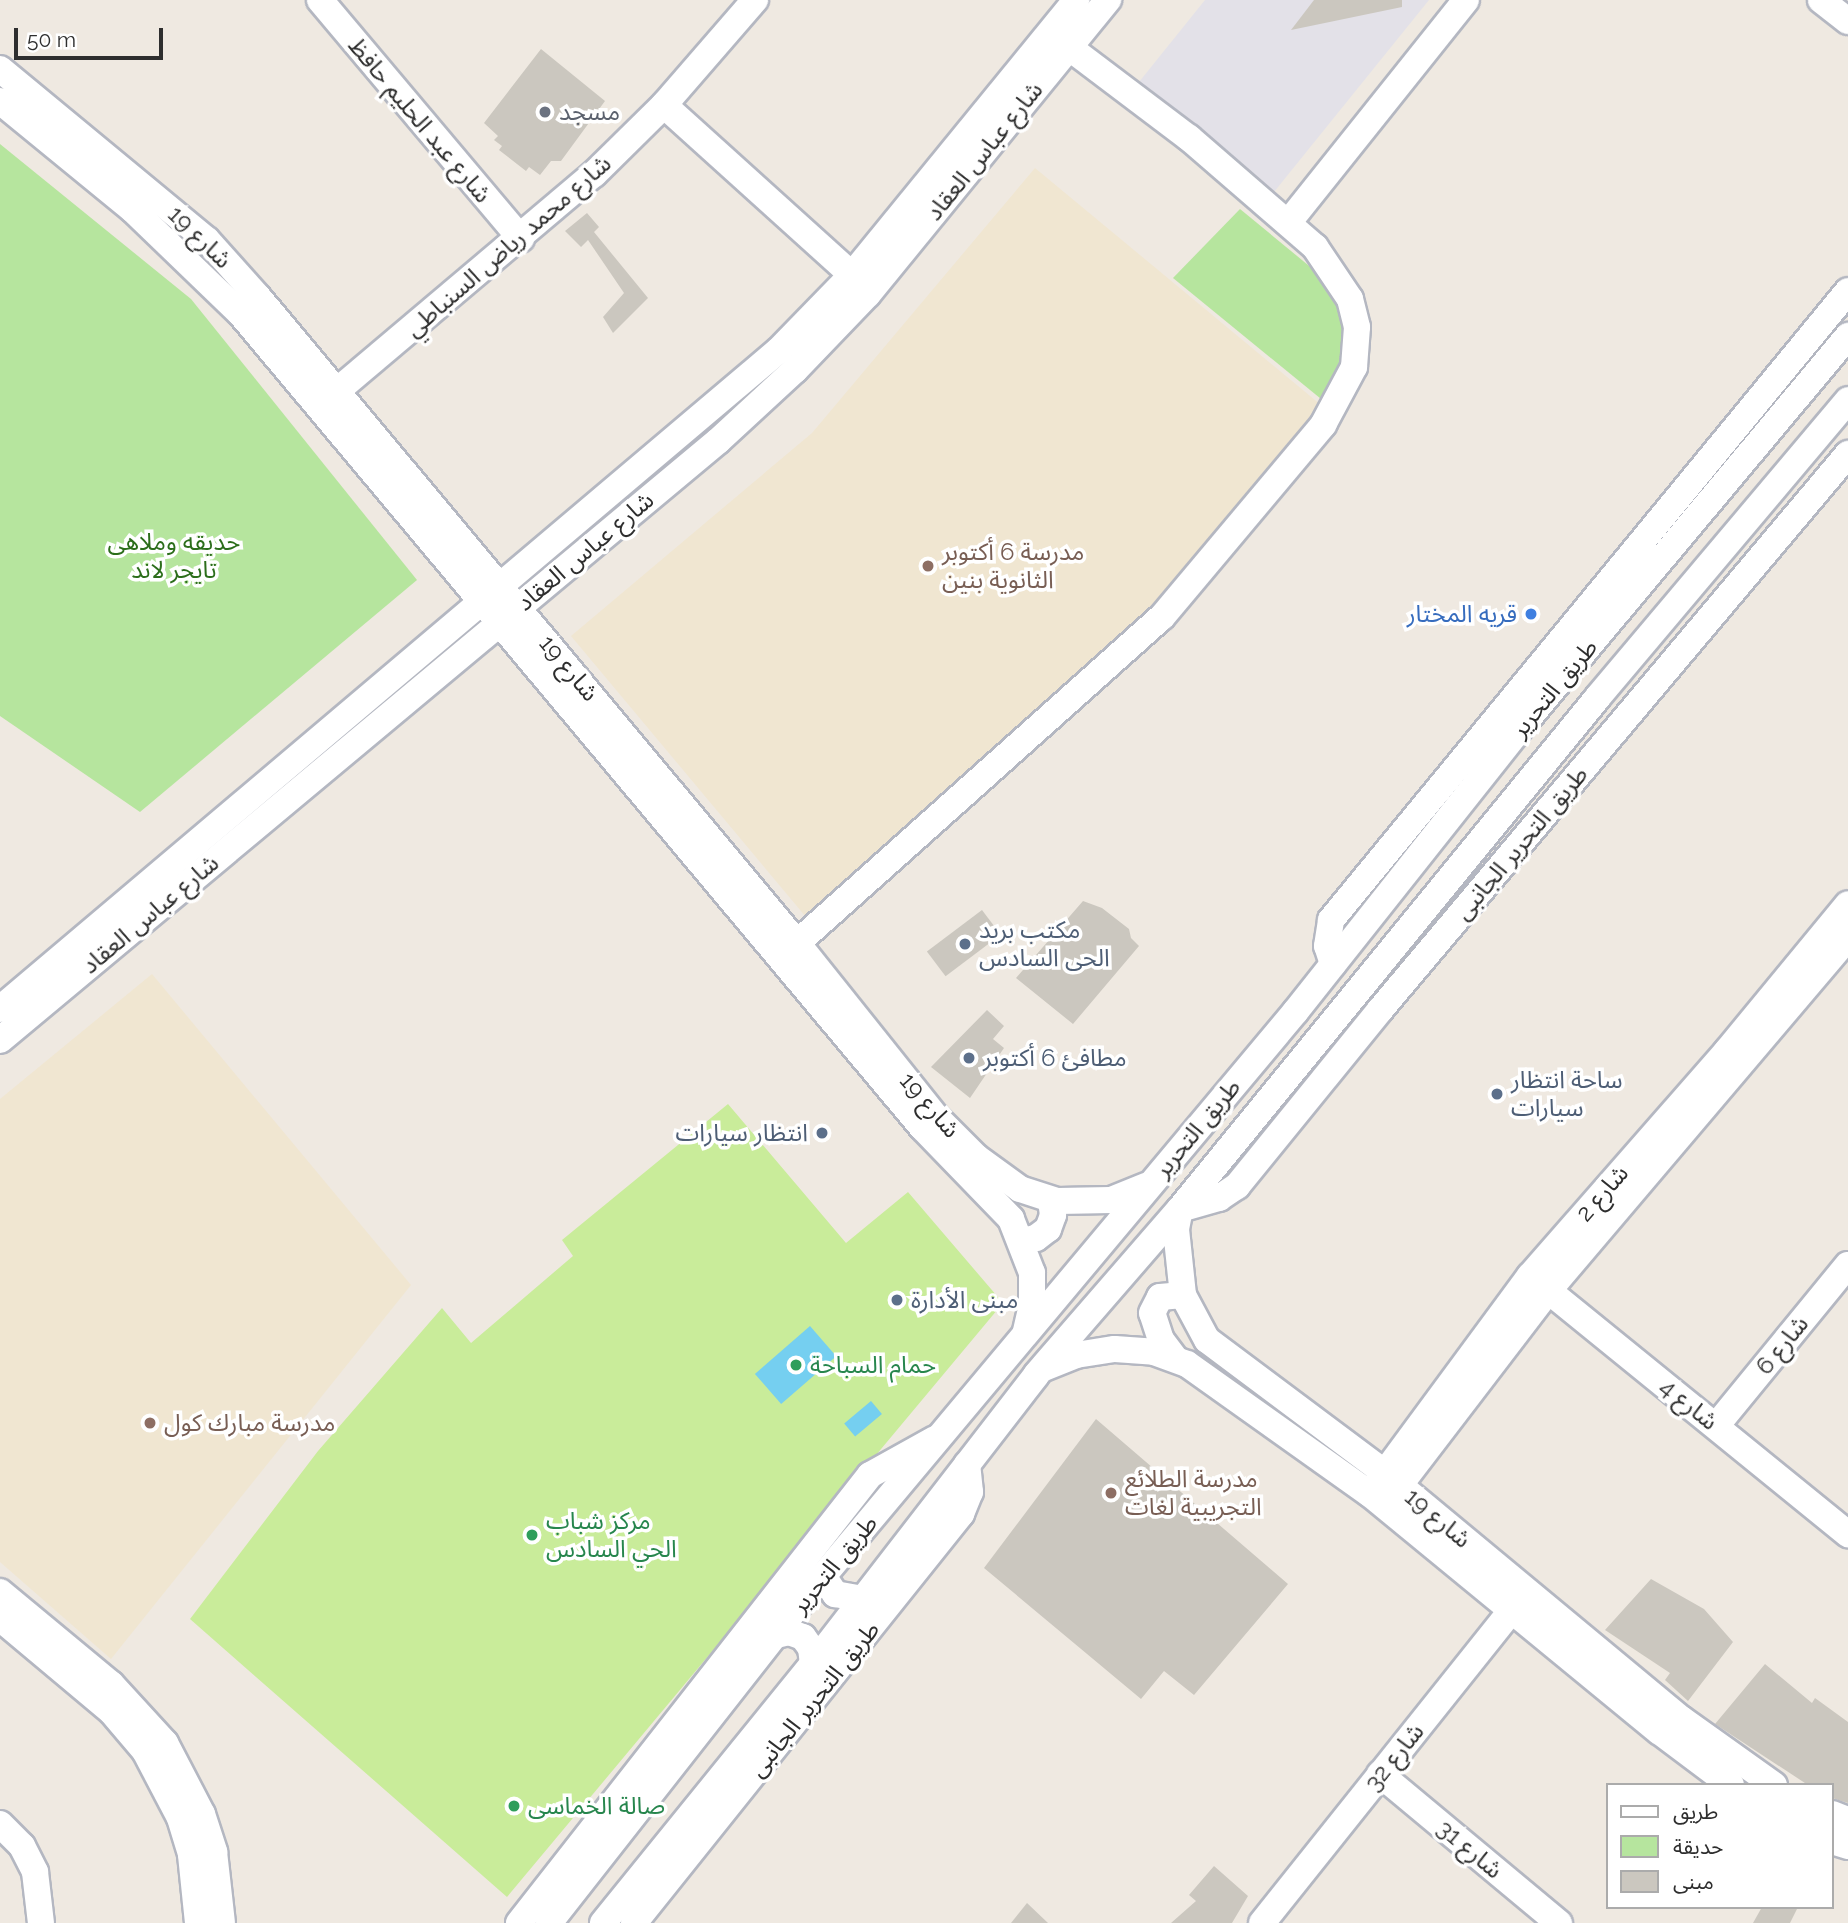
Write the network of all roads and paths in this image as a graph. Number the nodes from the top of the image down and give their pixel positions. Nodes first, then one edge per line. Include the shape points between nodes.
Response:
1 (320, 0) edge
2 (755, 0) edge
3 (1076, 0) edge
4 (1108, 0) edge
5 (1466, 0) edge
6 (1821, 0) edge
7 (1848, 21) edge
8 (1060, 40) junction
9 (0, 69) edge
10 (0, 101) edge
11 (664, 105) junction
12 (1289, 223) junction
13 (521, 239) junction
14 (852, 275) junction
15 (1848, 291) edge
16 (1848, 336) edge
17 (338, 390) junction
18 (1848, 400) edge
19 (1737, 427) junction
20 (1848, 454) edge
21 (1731, 476) junction
22 (491, 592) junction
23 (509, 615) junction
24 (1572, 666) junction
25 (1598, 696) junction
26 (1521, 727) junction
27 (1552, 752) junction
28 (1848, 904) edge
29 (1848, 937) edge
30 (797, 943) junction
31 (1333, 964) junction
32 (0, 1009) edge
33 (0, 1040) edge
34 (928, 1121) junction
35 (1151, 1183) junction
36 (1051, 1200) junction
37 (1180, 1209) junction
38 (1022, 1241) junction
39 (1847, 1266) edge
40 (1539, 1283) junction
41 (1183, 1295) junction
42 (1024, 1337) junction
43 (1174, 1357) junction
44 (1040, 1371) junction
45 (1716, 1426) junction
46 (940, 1437) junction
47 (967, 1464) junction
48 (1385, 1490) junction
49 (1848, 1534) edge
50 (823, 1576) junction
51 (0, 1592) edge
52 (862, 1599) junction
53 (1519, 1601) junction
54 (0, 1618) edge
55 (776, 1635) junction
56 (813, 1664) junction
57 (1380, 1774) junction
58 (1729, 1783) edge
59 (1771, 1783) edge
60 (0, 1824) edge
61 (1547, 1919) edge
62 (41, 1923) edge
63 (198, 1923) edge
64 (222, 1923) edge
65 (519, 1923) edge
66 (549, 1923) edge
67 (603, 1923) edge
68 (634, 1923) edge
69 (1262, 1923) edge

1 - 13 street, شارع عبد الحليم حافظ
2 - 11 street, شارع محمد رياض السنباطي
3 - 8 street, شارع عباس العقاد
4 - 8 street, شارع عباس العقاد
5 - 12 street
6 - 7 street
8 - 12 street via 1189,138
8 - 14 street, شارع عباس العقاد
8 - 23 street, شارع عباس العقاد via 868,294 718,441
9 - 17 street, شارع 19 via 207,240
10 - 22 street, شارع 19 via 189,260
11 - 13 street, شارع محمد رياض السنباطي
11 - 14 street
12 - 30 street via 1332,268 1355,317 1354,367 1328,418 1161,617
13 - 17 street, شارع محمد رياض السنباطي
14 - 22 street, شارع عباس العقاد via 702,420
15 - 19 street
16 - 21 street, طريق التحرير
17 - 22 street, شارع 19
18 - 25 street, طريق التحرير
19 - 21 street
19 - 31 street via 1331,920 1327,946
20 - 37 street, طريق التحرير الجانبى via 1237,1186 1219,1198
21 - 24 street, طريق التحرير
22 - 23 street, شارع 19
22 - 32 street, شارع عباس العقاد
23 - 30 street, شارع 19
23 - 33 street, شارع عباس العقاد
23 - 34 street, شارع 19
24 - 25 street via 1580,689
24 - 26 street, طريق التحرير
25 - 27 street, طريق التحرير
26 - 27 street via 1541,729
26 - 31 street, طريق التحرير
27 - 37 street, طريق التحرير
28 - 40 street, شارع 2
29 - 40 street, شارع 2
30 - 34 street, شارع 19
31 - 35 street, طريق التحرير
34 - 36 street, شارع 19 via 997,1175
34 - 38 street, شارع 19 via 1011,1219
35 - 36 street, شارع 19 via 1111,1200
35 - 42 street, طريق التحرير
36 - 38 street via 1053,1215 1048,1228 1036,1238
37 - 41 street, شارع 19 via 1175,1251
37 - 44 street, طريق التحرير
38 - 42 street, شارع 19 via 1033,1289
39 - 45 street, شارع 6
40 - 45 street, شارع 4
40 - 48 street, شارع 2
41 - 43 street via 1160,1297 1152,1313 1161,1340
41 - 48 street, شارع 19 via 1208,1340
42 - 46 street, طريق التحرير
43 - 44 street, شارع 19 via 1135,1350 1095,1351
43 - 48 street, شارع 19
44 - 47 street, طريق التحرير
45 - 49 street, شارع 4
46 - 50 street, طريق التحرير
46 - 65 street via 870,1475
47 - 52 street, طريق التحرير
47 - 68 street, طريق التحرير الجانبى via 970,1492 961,1514
48 - 53 street, شارع 19
50 - 52 street via 835,1594
50 - 55 street, طريق التحرير
51 - 64 street via 111,1684 165,1743 202,1814 214,1852
52 - 56 street, طريق التحرير
53 - 57 street, شارع 32
53 - 58 street, شارع 19
53 - 59 street, شارع 19
54 - 63 street via 112,1712 145,1751 180,1818 191,1855
55 - 56 street via 789,1632 803,1637 811,1648
55 - 66 street, طريق التحرير
56 - 67 street, طريق التحرير
57 - 61 street, شارع 31
57 - 69 street, شارع 32
60 - 62 street via 22,1846 35,1872

